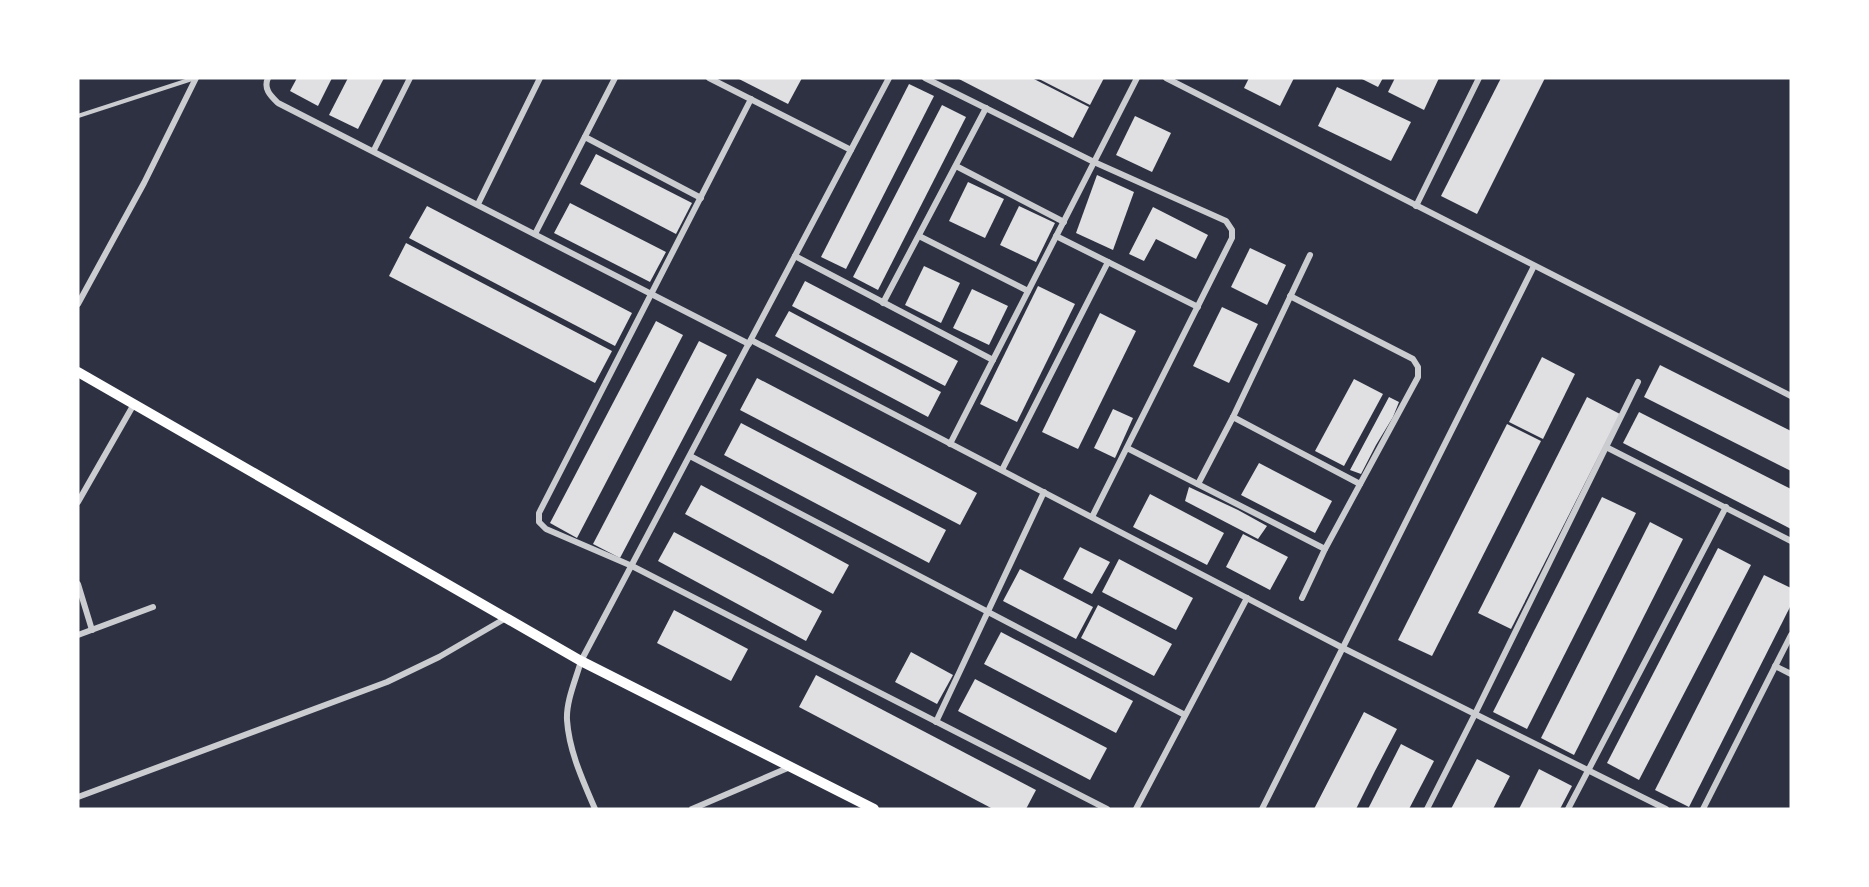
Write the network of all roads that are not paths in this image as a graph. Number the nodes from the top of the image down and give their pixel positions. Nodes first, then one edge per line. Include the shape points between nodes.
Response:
1 (195, 78) edge
2 (268, 78) edge
3 (410, 78) edge
4 (540, 78) edge
5 (615, 78) edge
6 (709, 78) edge
7 (889, 78) edge
8 (925, 78) edge
9 (1137, 78) edge
10 (1166, 78) edge
11 (1479, 78) edge
12 (751, 99) junction
13 (986, 108) junction
14 (78, 116) edge
15 (585, 137) junction
16 (374, 150) junction
17 (851, 150) junction
18 (1094, 162) junction
19 (956, 166) junction
20 (701, 198) junction
21 (478, 204) junction
22 (1416, 206) junction
23 (1064, 222) junction
24 (535, 234) junction
25 (919, 236) junction
26 (1056, 236) junction
27 (1310, 255) dead end
28 (795, 256) junction
29 (1108, 262) junction
30 (1534, 266) junction
31 (1028, 291) junction
32 (652, 294) junction
33 (1290, 296) junction
34 (883, 303) junction
35 (78, 304) edge
36 (1198, 307) junction
37 (750, 342) junction
38 (993, 360) junction
39 (78, 372) edge
40 (1638, 382) dead end
41 (1791, 396) edge
42 (134, 404) junction
43 (1233, 417) junction
44 (950, 444) junction
45 (1606, 447) junction
46 (1127, 448) junction
47 (690, 456) junction
48 (1002, 470) junction
49 (1198, 484) junction
50 (1360, 484) junction
51 (1044, 492) junction
52 (78, 502) edge
53 (1726, 507) junction
54 (1092, 517) junction
55 (1791, 541) edge
56 (1325, 549) junction
57 (632, 566) junction
58 (78, 584) edge
59 (1247, 598) junction
60 (1302, 598) dead end
61 (153, 607) dead end
62 (987, 612) junction
63 (507, 618) junction
64 (92, 630) junction
65 (78, 635) edge
66 (1791, 635) edge
67 (1343, 648) junction
68 (581, 661) junction
69 (1775, 666) junction
70 (1791, 674) edge
71 (1475, 714) junction
72 (1185, 715) junction
73 (936, 722) junction
74 (791, 766) junction
75 (1588, 770) junction
76 (78, 797) edge
77 (705, 806) edge
78 (870, 808) edge
79 (595, 809) edge
80 (692, 809) edge
81 (1107, 809) edge
82 (1137, 809) edge
83 (1262, 809) edge
84 (1427, 809) edge
85 (1568, 809) edge
86 (1666, 809) edge
87 (1703, 809) edge

1 - 14 lane
1 - 35 street
2 - 16 street via 268,94 279,103
3 - 16 street
4 - 21 street
5 - 15 street
6 - 12 street
7 - 17 street
8 - 13 street
9 - 18 street
10 - 22 street
11 - 22 street
12 - 17 street
12 - 20 street
13 - 18 street
13 - 19 street
15 - 20 street
15 - 24 street
16 - 21 street
17 - 28 street
18 - 23 street
18 - 36 street via 1226,221 1232,238
19 - 23 street
19 - 25 street
20 - 32 street
21 - 24 street
22 - 30 street
23 - 26 street
24 - 32 street
25 - 31 street
25 - 34 street
26 - 29 street
26 - 31 street
27 - 33 street
28 - 34 street
28 - 37 street
29 - 36 street
29 - 48 street
30 - 41 street
30 - 67 street
31 - 38 street
32 - 37 street
32 - 57 street via 539,513 539,522 546,529
33 - 43 street
33 - 50 street via 1413,359 1418,367 1418,376
34 - 38 street
36 - 46 street
37 - 44 street
37 - 47 street
38 - 44 street
39 - 42 main road
40 - 45 street
42 - 52 street
42 - 63 main road
43 - 49 street
43 - 50 street
44 - 48 street
45 - 53 street
45 - 71 street
46 - 49 street
46 - 54 street
47 - 57 street
47 - 62 street
48 - 51 street
49 - 56 street
50 - 56 street
51 - 54 street
51 - 62 street
53 - 55 street
53 - 75 street
54 - 59 street
56 - 60 street
57 - 68 street
57 - 73 street
58 - 64 street
59 - 67 street
59 - 72 street
61 - 64 street
62 - 72 street
62 - 73 street
63 - 68 main road
63 - 76 street via 387,682
64 - 65 street
66 - 69 street
67 - 71 street
67 - 83 street
68 - 74 main road
68 - 79 street via 567,718 572,746
69 - 70 street
69 - 87 street
71 - 75 street
71 - 84 street
72 - 82 street
73 - 81 street
74 - 77 street
74 - 78 main road
75 - 85 street
75 - 86 street
77 - 80 street

